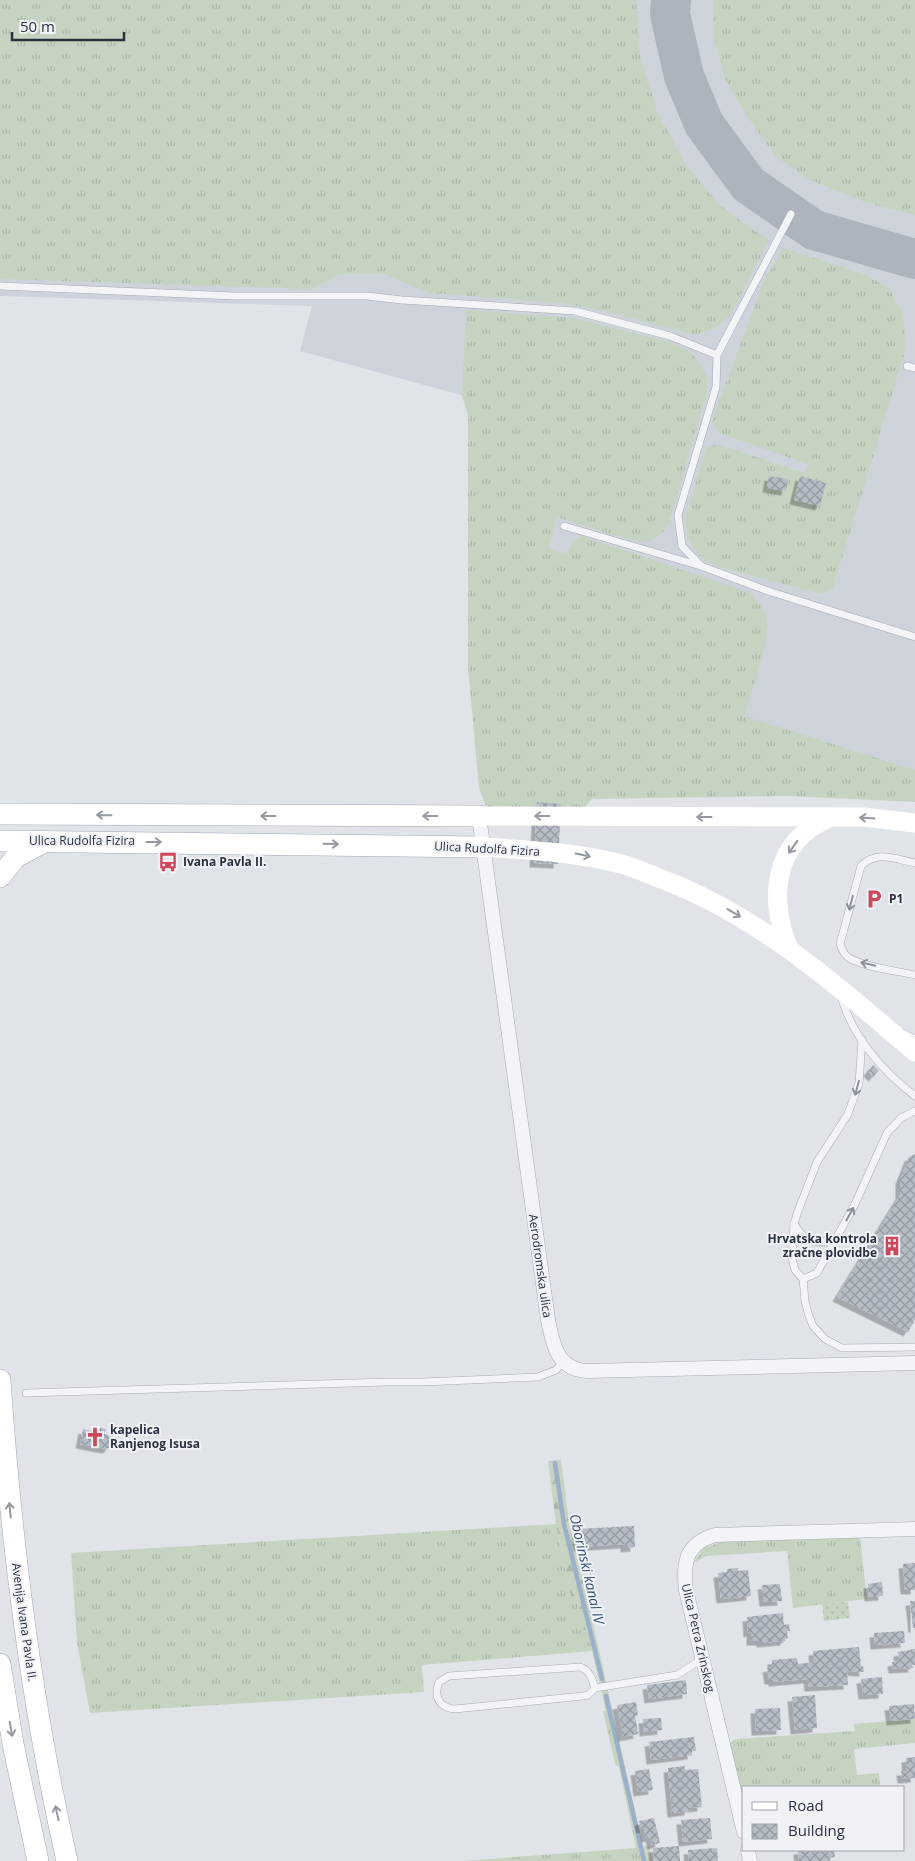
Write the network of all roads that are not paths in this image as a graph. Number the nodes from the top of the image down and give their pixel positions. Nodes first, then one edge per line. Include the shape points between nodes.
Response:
1 (792, 214) dead end
2 (0, 286) edge
3 (717, 355) junction
4 (907, 366) dead end
5 (915, 368) edge
6 (564, 526) dead end
7 (701, 566) junction
8 (915, 637) edge
9 (0, 814) edge
10 (479, 816) junction
11 (831, 818) junction
12 (915, 823) edge
13 (0, 840) edge
14 (46, 841) junction
15 (482, 846) junction
16 (915, 863) edge
17 (0, 877) edge
18 (789, 949) junction
19 (915, 975) edge
20 (840, 990) junction
21 (880, 1023) junction
22 (915, 1039) edge
23 (862, 1040) junction
24 (915, 1052) edge
25 (915, 1096) edge
26 (915, 1111) edge
27 (794, 1224) junction
28 (835, 1240) junction
29 (803, 1280) junction
30 (915, 1347) edge
31 (564, 1362) junction
32 (915, 1363) edge
33 (0, 1380) edge
34 (26, 1393) dead end
35 (915, 1529) edge
36 (702, 1659) junction
37 (0, 1664) edge
38 (595, 1688) junction
39 (742, 1824) edge
40 (38, 1861) edge
41 (67, 1861) edge

1 - 3 lane
2 - 3 lane via 234,296 367,296 575,311 670,336
3 - 7 lane via 716,387 678,516 682,546
4 - 5 lane
6 - 7 lane
7 - 8 lane via 768,591
10 -> 9 main road, Ulica Rudolfa Fizira
11 -> 10 street, Ulica Rudolfa Fizira
10 - 15 street, Aerodromska ulica
12 -> 11 street, Ulica Rudolfa Fizira via 863,817
11 -> 18 street via 804,832 783,864 777,900
13 - 14 main road, Ulica Rudolfa Fizira
14 -> 15 main road, Ulica Rudolfa Fizira
14 - 17 main road via 16,857
15 -> 18 street, Ulica Rudolfa Fizira via 569,853 623,864 722,906
15 - 31 street, Aerodromska ulica via 548,1320 554,1345
16 - 19 lane via 878,856 860,866 840,944 848,957
18 - 20 street, Ulica Rudolfa Fizira
20 - 21 street, Ulica Rudolfa Fizira
20 - 23 lane via 846,1011
21 - 22 lane
21 - 24 street, Ulica Rudolfa Fizira
23 - 25 lane via 886,1070
23 -> 27 lane via 859,1083 848,1114 817,1162
28 -> 26 lane via 856,1204 887,1133 901,1118
27 - 28 lane via 801,1236 811,1241
27 - 29 lane via 792,1258 795,1270
28 - 29 lane via 817,1273
29 - 30 lane via 805,1301 814,1326 834,1345 842,1348
31 - 32 street via 580,1371
31 - 34 lane via 556,1370 538,1377
41 -> 33 main road, Avenija Ivana Pavla II. via 28,1652 8,1490
35 - 36 street, Ulica Petra Zrinskog via 724,1534 701,1540 687,1558 684,1576
36 - 38 lane via 677,1675
36 - 39 street, Ulica Petra Zrinskog
37 -> 40 main road
38 - 38 lane via 583,1696 455,1709 441,1704 437,1692 439,1682 449,1676 580,1667 589,1673

